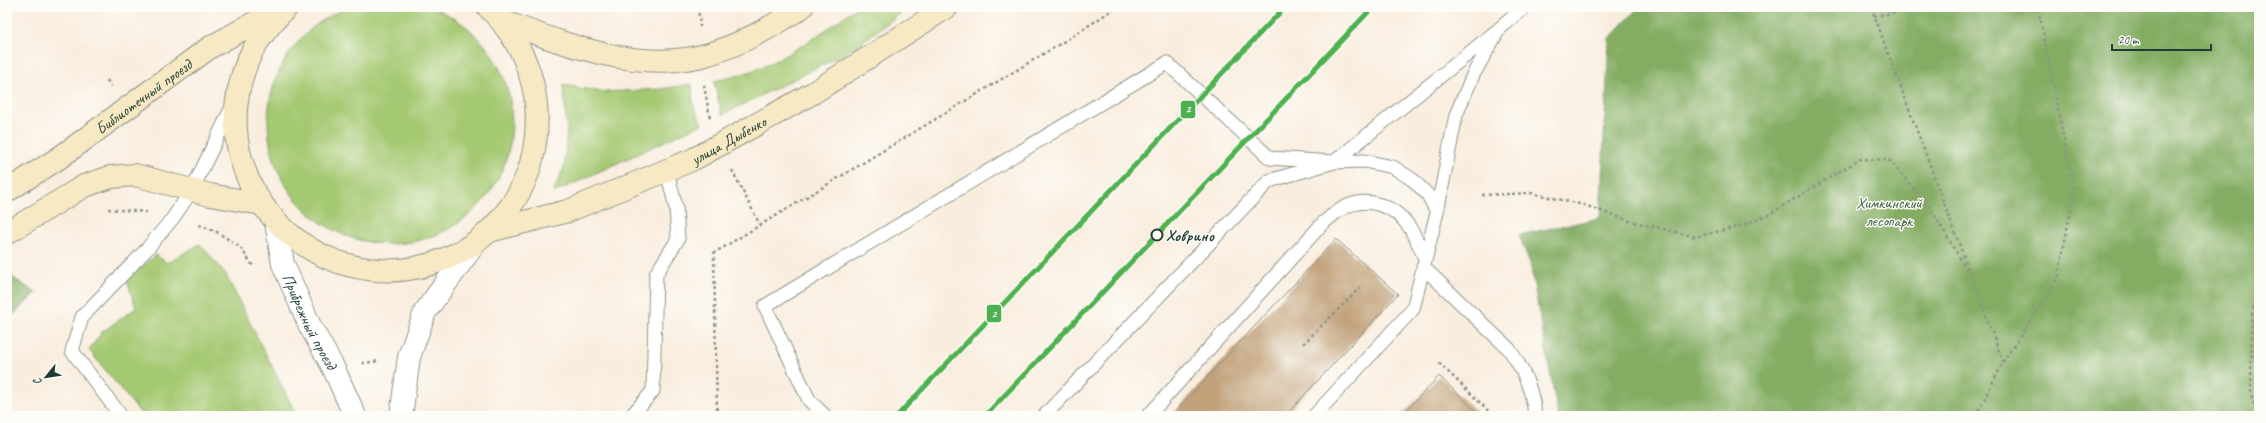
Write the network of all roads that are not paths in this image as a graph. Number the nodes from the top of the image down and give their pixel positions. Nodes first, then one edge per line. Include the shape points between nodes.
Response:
1 (282, 7) edge
2 (287, 7) edge
3 (802, 7) edge
4 (947, 7) edge
5 (1525, 7) edge
6 (495, 14) edge
7 (1500, 29) junction
8 (238, 96) junction
9 (1334, 162) junction
10 (667, 171) junction
11 (192, 190) junction
12 (7, 191) edge
13 (262, 204) junction
14 (1437, 212) junction
15 (276, 222) junction
16 (7, 234) edge
17 (482, 237) junction
18 (1424, 263) junction
19 (121, 416) edge
20 (355, 416) edge
21 (401, 416) edge
22 (631, 416) edge
23 (825, 416) edge
24 (1044, 416) edge
25 (1148, 416) edge
26 (1314, 416) edge
27 (1535, 416) edge

1 - 12 main road, Библиотечный проезд via 209,48 59,158
2 - 8 main road via 268,27 248,59
3 - 6 main road via 742,42 702,56 660,60 607,56 560,43
4 - 10 main road, улица Дыбенко via 813,93 721,146
5 - 7 lane
6 - 17 main road via 523,54 536,90 538,129 531,167 514,202
7 - 9 lane
7 - 14 lane via 1473,75 1456,115
8 - 11 lane
8 - 13 main road via 236,133 245,171
9 - 14 lane via 1364,162 1393,167 1428,195
9 - 23 lane via 1270,158 1167,63 765,306 809,400
9 - 24 lane via 1269,181
10 - 17 main road, улица Дыбенко via 568,211
10 - 22 lane via 676,208 678,239 656,274 653,391
11 - 13 main road via 210,196
11 - 16 main road via 135,175 111,177 84,186
11 - 19 lane via 146,250 82,318 72,351
13 - 15 main road
14 - 18 lane
15 - 17 main road via 300,243 326,258 388,271 419,268 448,258
15 - 20 street, Прибрежный проезд via 283,264 310,326 333,367
17 - 21 street via 425,312 410,357
18 - 25 lane via 1410,228 1394,210 1376,203 1353,204 1340,210 1323,223
18 - 26 lane via 1413,309
18 - 27 lane via 1517,360 1529,385

